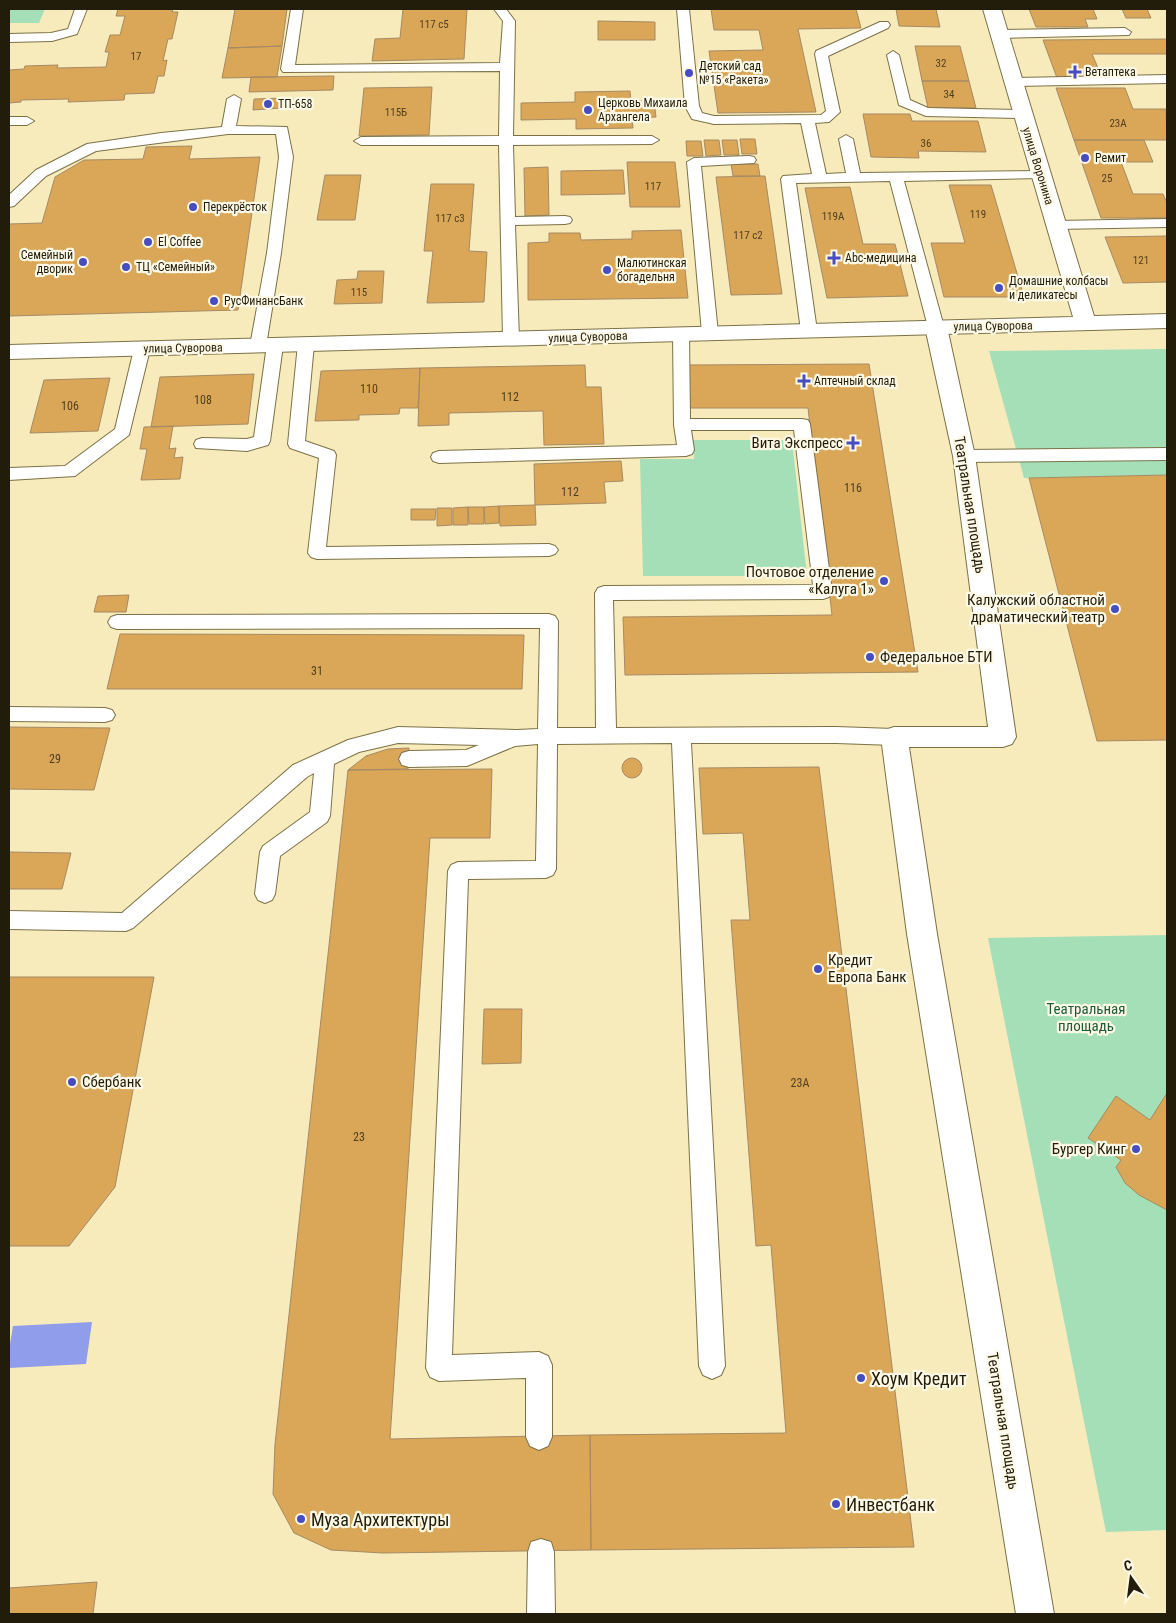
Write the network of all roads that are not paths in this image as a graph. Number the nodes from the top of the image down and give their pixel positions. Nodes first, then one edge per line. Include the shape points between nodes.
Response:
1 (81, 9) edge
2 (297, 9) edge
3 (500, 9) edge
4 (683, 9) edge
5 (992, 9) edge
6 (884, 25) dead end
7 (1125, 32) dead end
8 (999, 34) junction
9 (9, 38) edge
10 (893, 55) dead end
11 (506, 68) junction
12 (1167, 79) edge
13 (1013, 82) junction
14 (234, 98) dead end
15 (1023, 114) junction
16 (807, 119) junction
17 (27, 121) dead end
18 (9, 122) edge
19 (228, 130) junction
20 (846, 139) dead end
21 (506, 140) junction
22 (652, 140) dead end
23 (361, 141) dead end
24 (749, 160) dead end
25 (1041, 174) junction
26 (896, 176) junction
27 (820, 178) junction
28 (854, 178) junction
29 (9, 203) edge
30 (565, 220) dead end
31 (508, 221) junction
32 (1167, 223) edge
33 (1056, 225) junction
34 (1167, 321) edge
35 (1085, 324) junction
36 (936, 327) junction
37 (809, 331) junction
38 (681, 334) junction
39 (710, 334) junction
40 (511, 339) junction
41 (306, 344) junction
42 (267, 345) junction
43 (142, 349) junction
44 (9, 352) edge
45 (682, 425) junction
46 (202, 444) dead end
47 (1167, 454) edge
48 (964, 456) junction
49 (439, 457) dead end
50 (9, 474) edge
51 (550, 550) dead end
52 (117, 622) dead end
53 (9, 714) edge
54 (105, 715) dead end
55 (547, 736) junction
56 (606, 736) junction
57 (681, 736) junction
58 (894, 737) junction
59 (517, 738) junction
60 (325, 758) junction
61 (409, 760) dead end
62 (264, 894) dead end
63 (9, 920) edge
64 (712, 1366) dead end
65 (540, 1437) dead end
66 (541, 1552) dead end
67 (541, 1614) edge
68 (1035, 1614) edge

1 - 9 lane via 72,31 52,37
2 - 11 lane via 288,68
3 - 11 lane via 509,21
4 - 16 lane via 692,106 697,116 714,120
5 - 8 street, улица Воронина
6 - 16 lane via 821,54 833,112 824,119
7 - 8 lane
8 - 13 street, улица Воронина
10 - 15 lane via 904,102 926,112
11 - 21 lane
12 - 13 lane
13 - 15 street, улица Воронина
14 - 19 lane
15 - 25 street, улица Воронина
16 - 27 lane
17 - 18 lane
19 - 29 lane via 92,147 41,173
19 - 42 lane via 282,130 286,157
20 - 28 lane
21 - 22 lane
21 - 23 lane
21 - 31 lane
24 - 39 lane via 694,162
25 - 26 lane
25 - 33 street, улица Воронина
26 - 28 lane
26 - 36 lane
27 - 28 lane
27 - 37 lane via 788,179
30 - 31 lane
31 - 40 lane
32 - 33 lane
33 - 35 street, улица Воронина
34 - 35 street, улица Суворова
35 - 36 street, улица Суворова
36 - 37 street, улица Суворова
36 - 48 street, Театральная площадь
37 - 39 street, улица Суворова
38 - 39 street, улица Суворова
38 - 40 street, улица Суворова
38 - 45 lane
40 - 41 street, улица Суворова
41 - 42 street, улица Суворова
41 - 51 lane via 296,444 328,455 318,553
42 - 43 street, улица Суворова
42 - 46 lane via 262,441 247,445
43 - 44 street, улица Суворова
43 - 50 lane via 123,431 69,472
45 - 49 lane via 686,450
45 - 56 lane via 802,424 823,592 604,593
47 - 48 lane
48 - 58 street, Театральная площадь via 1003,737
52 - 55 lane via 549,621
53 - 54 lane
55 - 56 lane
55 - 59 lane
55 - 65 lane via 546,869 458,871 439,1368 539,1366
56 - 57 lane
57 - 58 lane
57 - 64 lane
58 - 68 street, Театральная площадь via 922,934
59 - 60 lane via 398,735 355,744
59 - 61 lane via 467,758
60 - 62 lane via 320,816 270,852
60 - 63 lane via 300,771 126,922
66 - 67 lane

